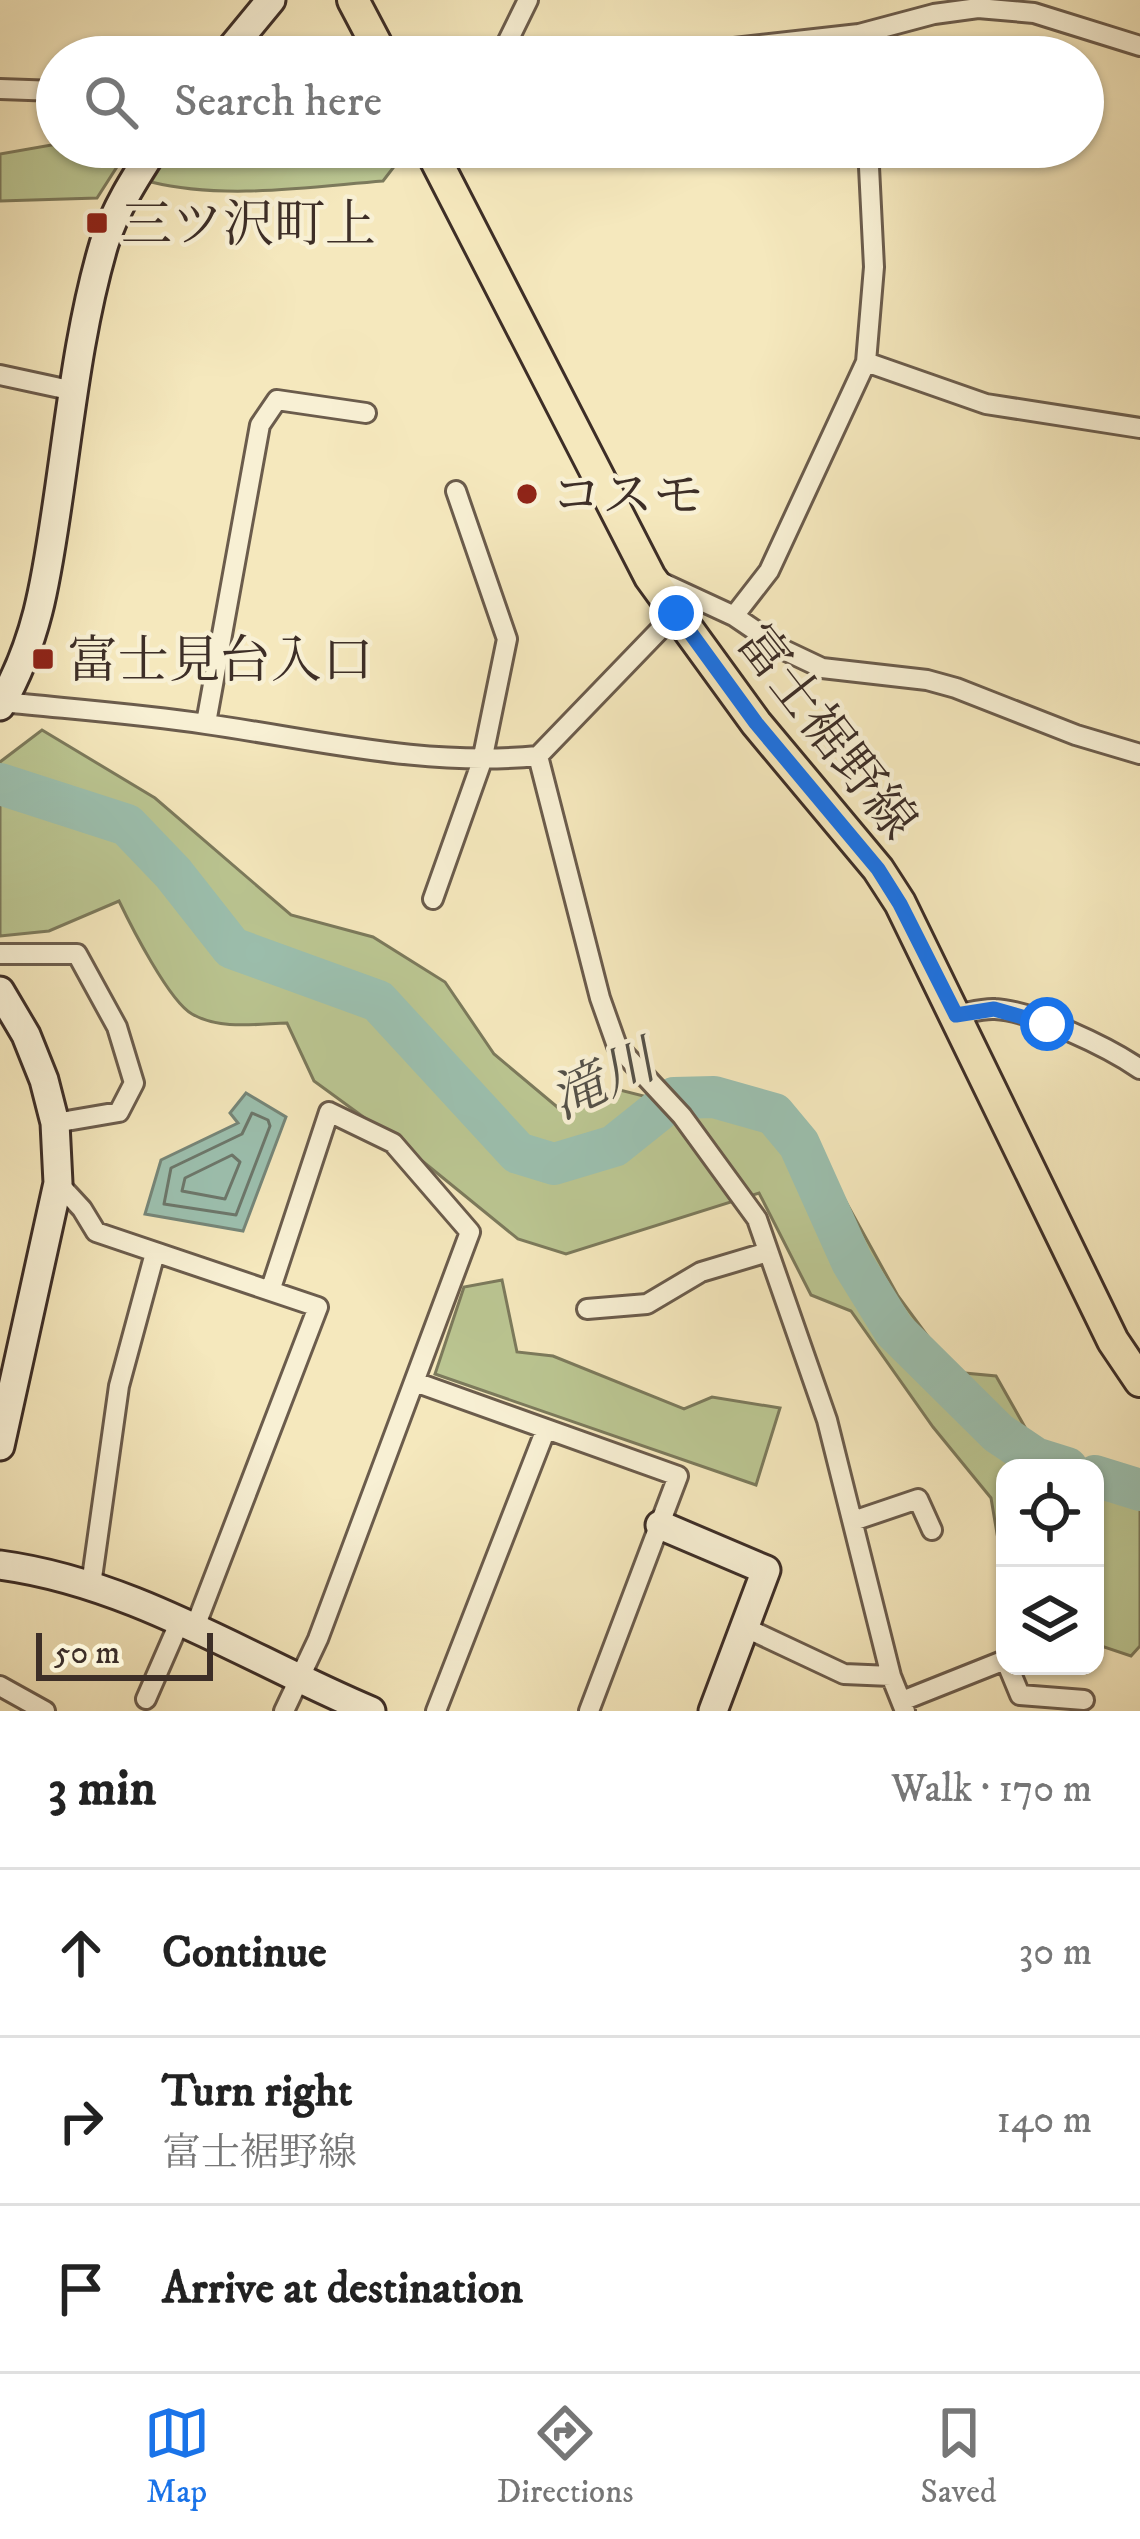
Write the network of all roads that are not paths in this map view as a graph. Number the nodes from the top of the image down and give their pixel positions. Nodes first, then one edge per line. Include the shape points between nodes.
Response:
1 (271, 0) edge
2 (353, 0) edge
3 (528, 0) edge
4 (859, 34) joint
5 (241, 36) edge
6 (372, 36) edge
7 (511, 36) edge
8 (841, 36) edge
9 (1140, 46) edge
10 (0, 89) edge
11 (36, 90) edge
12 (142, 168) edge
13 (440, 168) edge
14 (869, 168) edge
15 (866, 362) junction
16 (0, 374) edge
17 (74, 392) junction
18 (367, 413) dead end
19 (1140, 428) edge
20 (456, 491) dead end
21 (650, 577) junction
22 (676, 613) junction
23 (734, 616) junction
24 (1, 705) edge
25 (206, 724) junction
26 (1140, 754) edge
27 (538, 756) junction
28 (482, 761) junction
29 (433, 899) dead end
30 (0, 954) edge
31 (0, 992) edge
32 (956, 1015) junction
33 (1140, 1070) edge
34 (55, 1123) junction
35 (58, 1183) junction
36 (768, 1252) junction
37 (155, 1253) junction
38 (271, 1288) junction
39 (587, 1309) dead end
40 (1140, 1381) edge
41 (416, 1382) junction
42 (546, 1429) junction
43 (0, 1446) edge
44 (853, 1521) junction
45 (660, 1525) junction
46 (932, 1530) dead end
47 (0, 1565) edge
48 (92, 1585) junction
49 (188, 1624) junction
50 (744, 1627) junction
51 (996, 1667) edge
52 (1011, 1675) edge
53 (891, 1676) junction
54 (300, 1681) junction
55 (0, 1686) edge
56 (146, 1699) dead end
57 (1084, 1700) dead end
58 (903, 1706) edge
59 (44, 1711) edge
60 (284, 1711) edge
61 (371, 1711) edge
62 (436, 1711) edge
63 (589, 1711) edge
64 (713, 1711) edge

1 - 5 street
2 - 6 main road
3 - 7 street
4 - 8 street
4 - 9 street via 978,8 1034,13
10 - 11 street
12 - 17 street via 104,243
13 - 21 main road, 富士裾野線
14 - 15 street via 874,267
15 - 19 street via 986,404
15 - 23 street via 770,572
16 - 17 street
17 - 24 street via 41,611
18 - 25 street via 277,400 260,424
20 - 28 street via 507,639
21 - 22 main road, 富士裾野線
21 - 23 street
22 - 27 street
22 - 32 main road, 富士裾野線 via 878,869
23 - 26 street via 822,668 927,680
24 - 25 street
25 - 28 street
27 - 28 street
27 - 36 street via 616,1046 740,1191
28 - 29 street
30 - 34 street via 77,954 117,1027 134,1083 119,1112
31 - 34 street via 26,1035
32 - 33 street via 994,1009 1047,1024
32 - 40 main road, 富士裾野線 via 1113,1341
34 - 35 street
35 - 37 street via 96,1232
35 - 43 street
36 - 39 street via 701,1271 647,1304
36 - 44 street
37 - 38 street
37 - 48 street via 119,1386
38 - 41 street via 329,1112 392,1143 470,1232
38 - 49 street via 318,1307
41 - 42 street
41 - 54 street
42 - 45 street via 678,1476
42 - 62 street
44 - 46 street via 919,1499
44 - 53 street
45 - 50 street via 766,1570
45 - 63 street
47 - 48 street
48 - 49 street
49 - 54 street
49 - 56 street
50 - 53 street via 844,1674
50 - 64 street
51 - 58 street
52 - 57 street via 1020,1695
53 - 58 street
54 - 60 street
54 - 61 street
55 - 59 street

